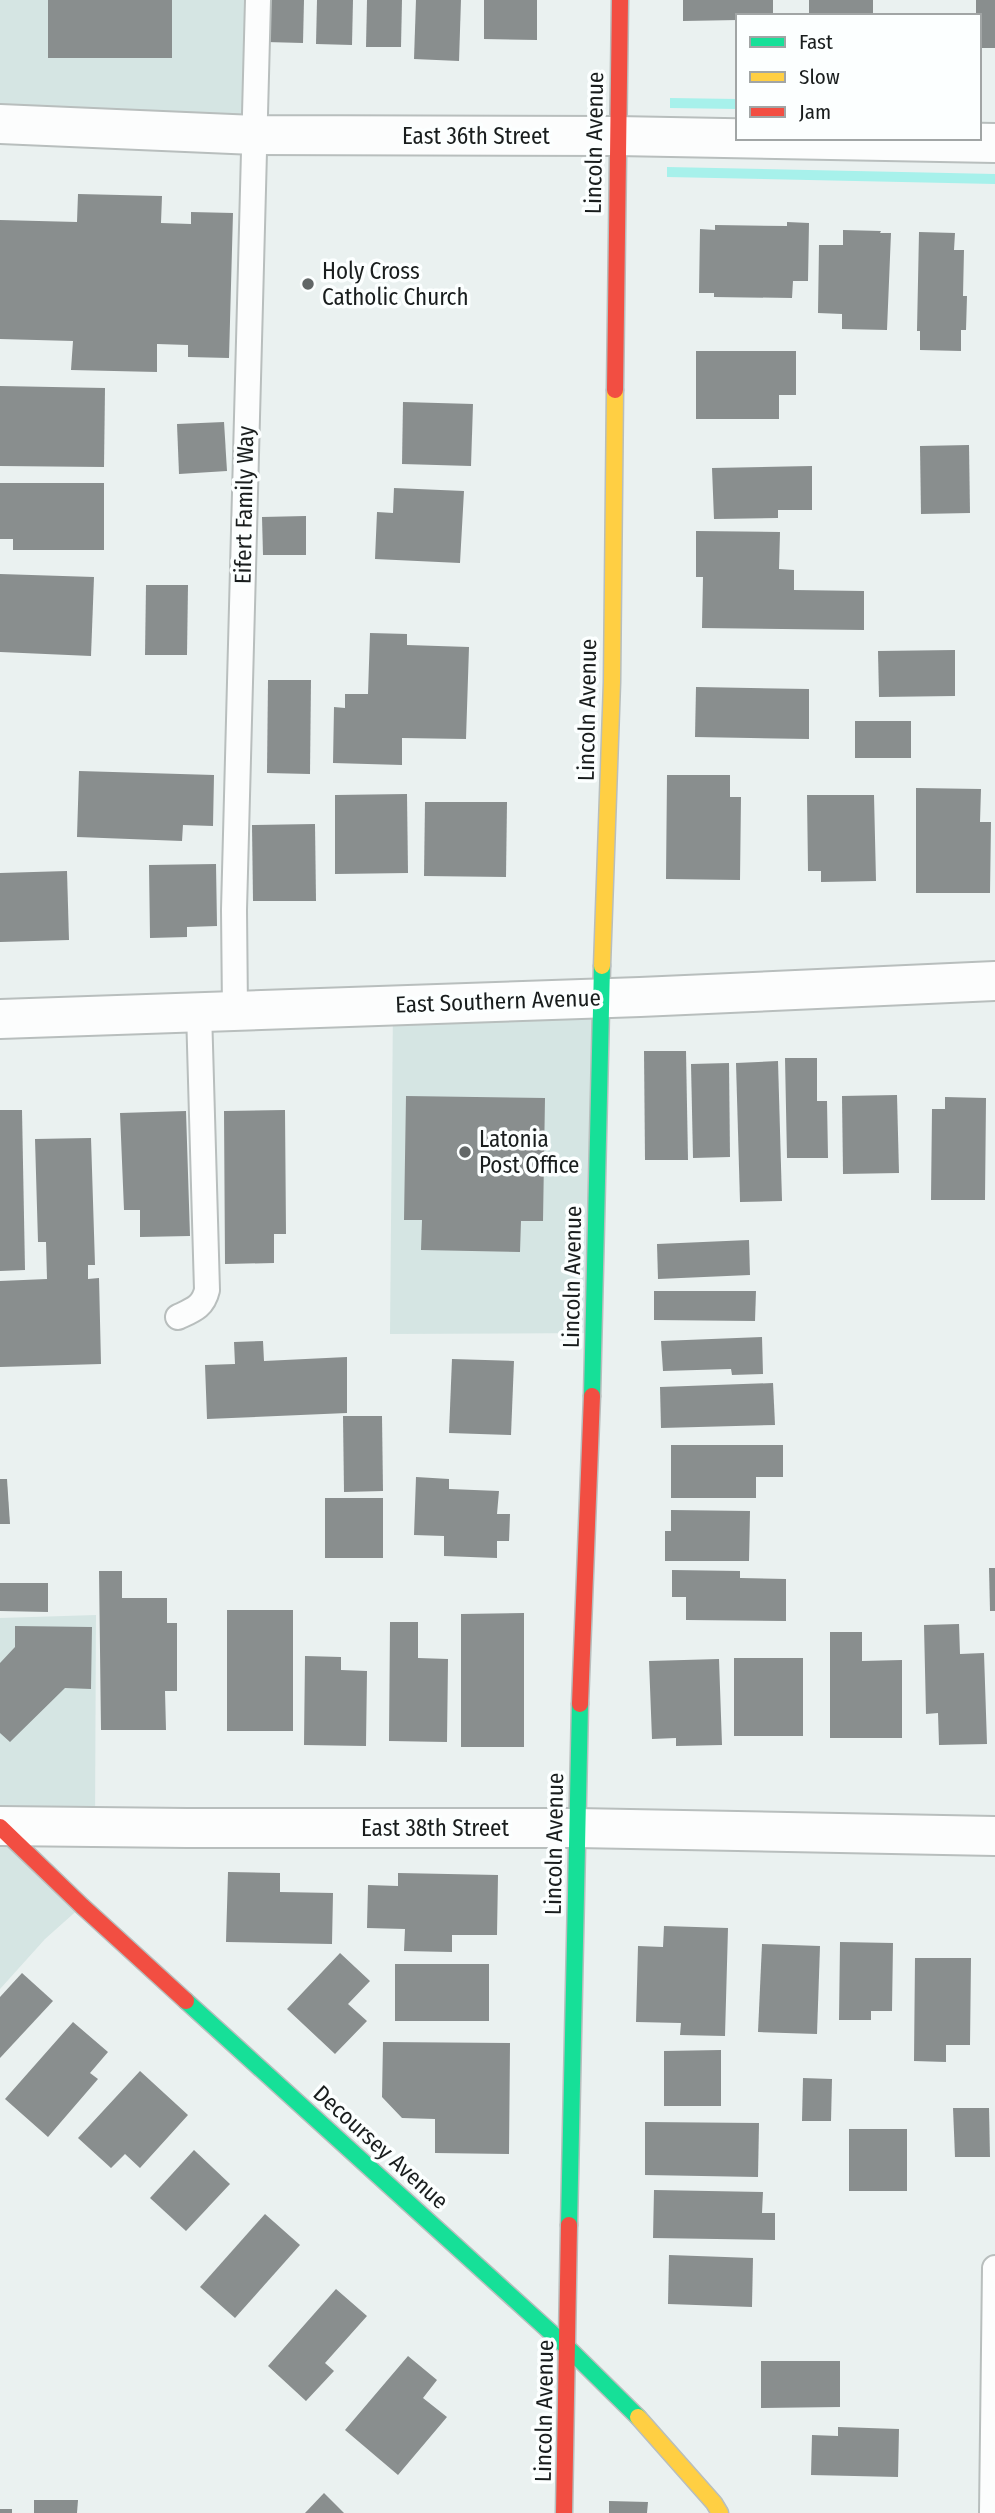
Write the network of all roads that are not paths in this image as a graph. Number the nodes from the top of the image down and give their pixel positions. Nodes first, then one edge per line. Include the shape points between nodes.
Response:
1 (258, 0) edge
2 (620, 0) edge
3 (0, 124) edge
4 (255, 135) junction
5 (617, 136) junction
6 (736, 138) edge
7 (833, 140) edge
8 (995, 143) edge
9 (995, 981) edge
10 (601, 998) junction
11 (217, 1011) junction
12 (0, 1019) edge
13 (178, 1317) dead end
14 (0, 1826) edge
15 (577, 1828) junction
16 (995, 1836) edge
17 (995, 2268) edge
18 (568, 2348) junction
19 (564, 2513) edge
20 (720, 2513) edge
21 (992, 2513) edge

1 - 4 lane, Eifert Family Way
2 - 5 street, Lincoln Avenue
3 - 4 street, East 36th Street
4 - 5 street, East 36th Street
4 - 11 lane, Eifert Family Way via 234,910
5 - 6 street, East 36th Street
5 - 10 street, Lincoln Avenue via 612,682
7 - 8 street, East 36th Street
9 - 10 street, East Southern Avenue
10 - 11 street, East Southern Avenue
10 - 15 street, Lincoln Avenue
11 - 12 street, East Southern Avenue
11 - 13 lane, Eifert Family Way via 207,1290 197,1308
14 - 15 street, East 38th Street
14 - 18 street, Decoursey Avenue
15 - 16 street, East 38th Street
15 - 18 street, Lincoln Avenue
17 - 21 lane
18 - 19 street, Lincoln Avenue
18 - 20 street, Decoursey Avenue via 622,2400

